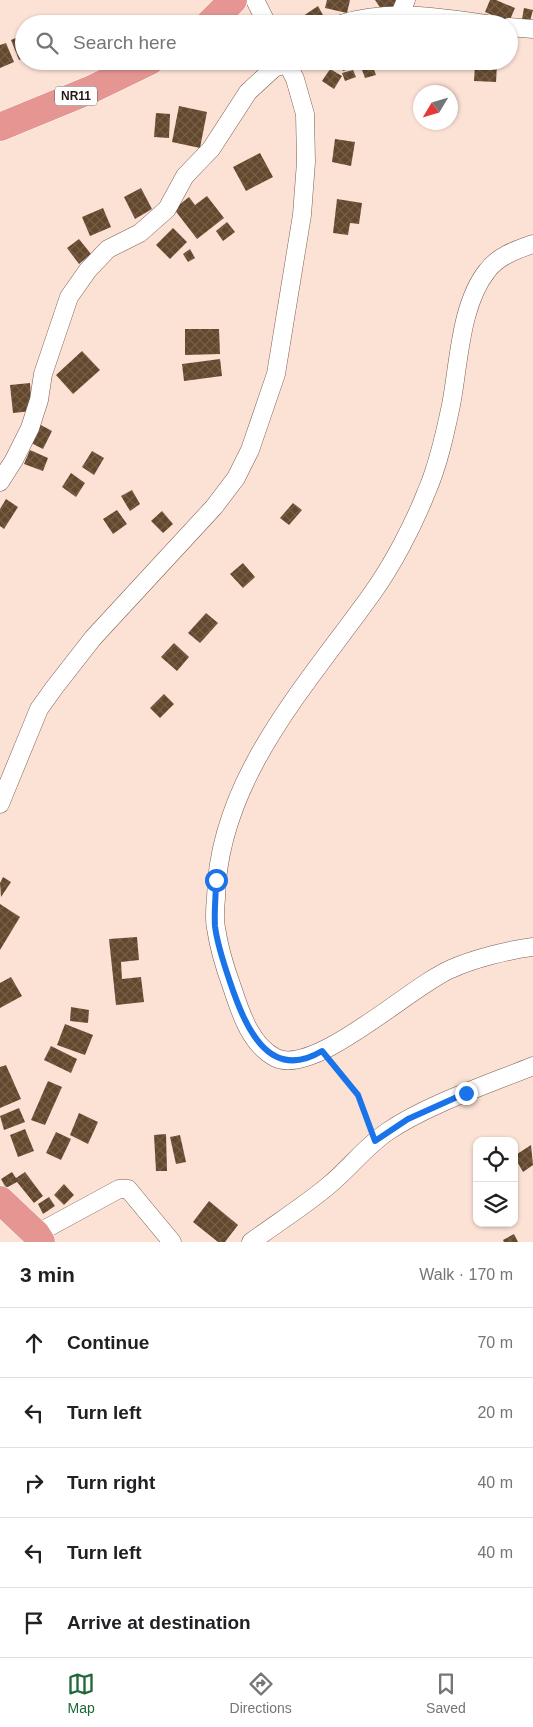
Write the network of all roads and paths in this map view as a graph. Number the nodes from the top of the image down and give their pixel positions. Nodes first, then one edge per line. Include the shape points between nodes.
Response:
1 (233, 0) edge
2 (255, 0) edge
3 (403, 8) edge
4 (218, 15) edge
5 (262, 15) edge
6 (376, 15) edge
7 (419, 15) edge
8 (518, 28) edge
9 (533, 29) edge
10 (131, 70) edge
11 (272, 70) edge
12 (292, 70) edge
13 (0, 127) edge
14 (533, 244) edge
15 (0, 482) edge
16 (0, 804) edge
17 (533, 947) edge
18 (322, 1051) junction
19 (533, 1066) edge
20 (375, 1141) junction
21 (0, 1200) edge
22 (39, 1238) edge
23 (172, 1242) edge
24 (251, 1242) edge

1 - 4 highway
2 - 5 street
3 - 6 street
3 - 7 street
8 - 9 street
10 - 13 highway, NR11
11 - 15 street via 248,92 211,149 185,176 168,209 140,233 108,249 69,297 43,374 40,400 30,428
12 - 16 street via 306,114 302,215 276,374 250,450 236,478 214,507 93,638 39,709
14 - 18 street via 508,253 487,270 473,296 462,336 451,407 427,492 373,592 280,719 229,819 224,838 216,880 215,926 226,971 247,1028 259,1044 277,1058 296,1060
17 - 18 street via 450,969
18 - 20 path via 358,1095
19 - 20 street via 408,1119
20 - 24 street via 330,1185
21 - 22 highway
22 - 23 street via 119,1189 128,1189

